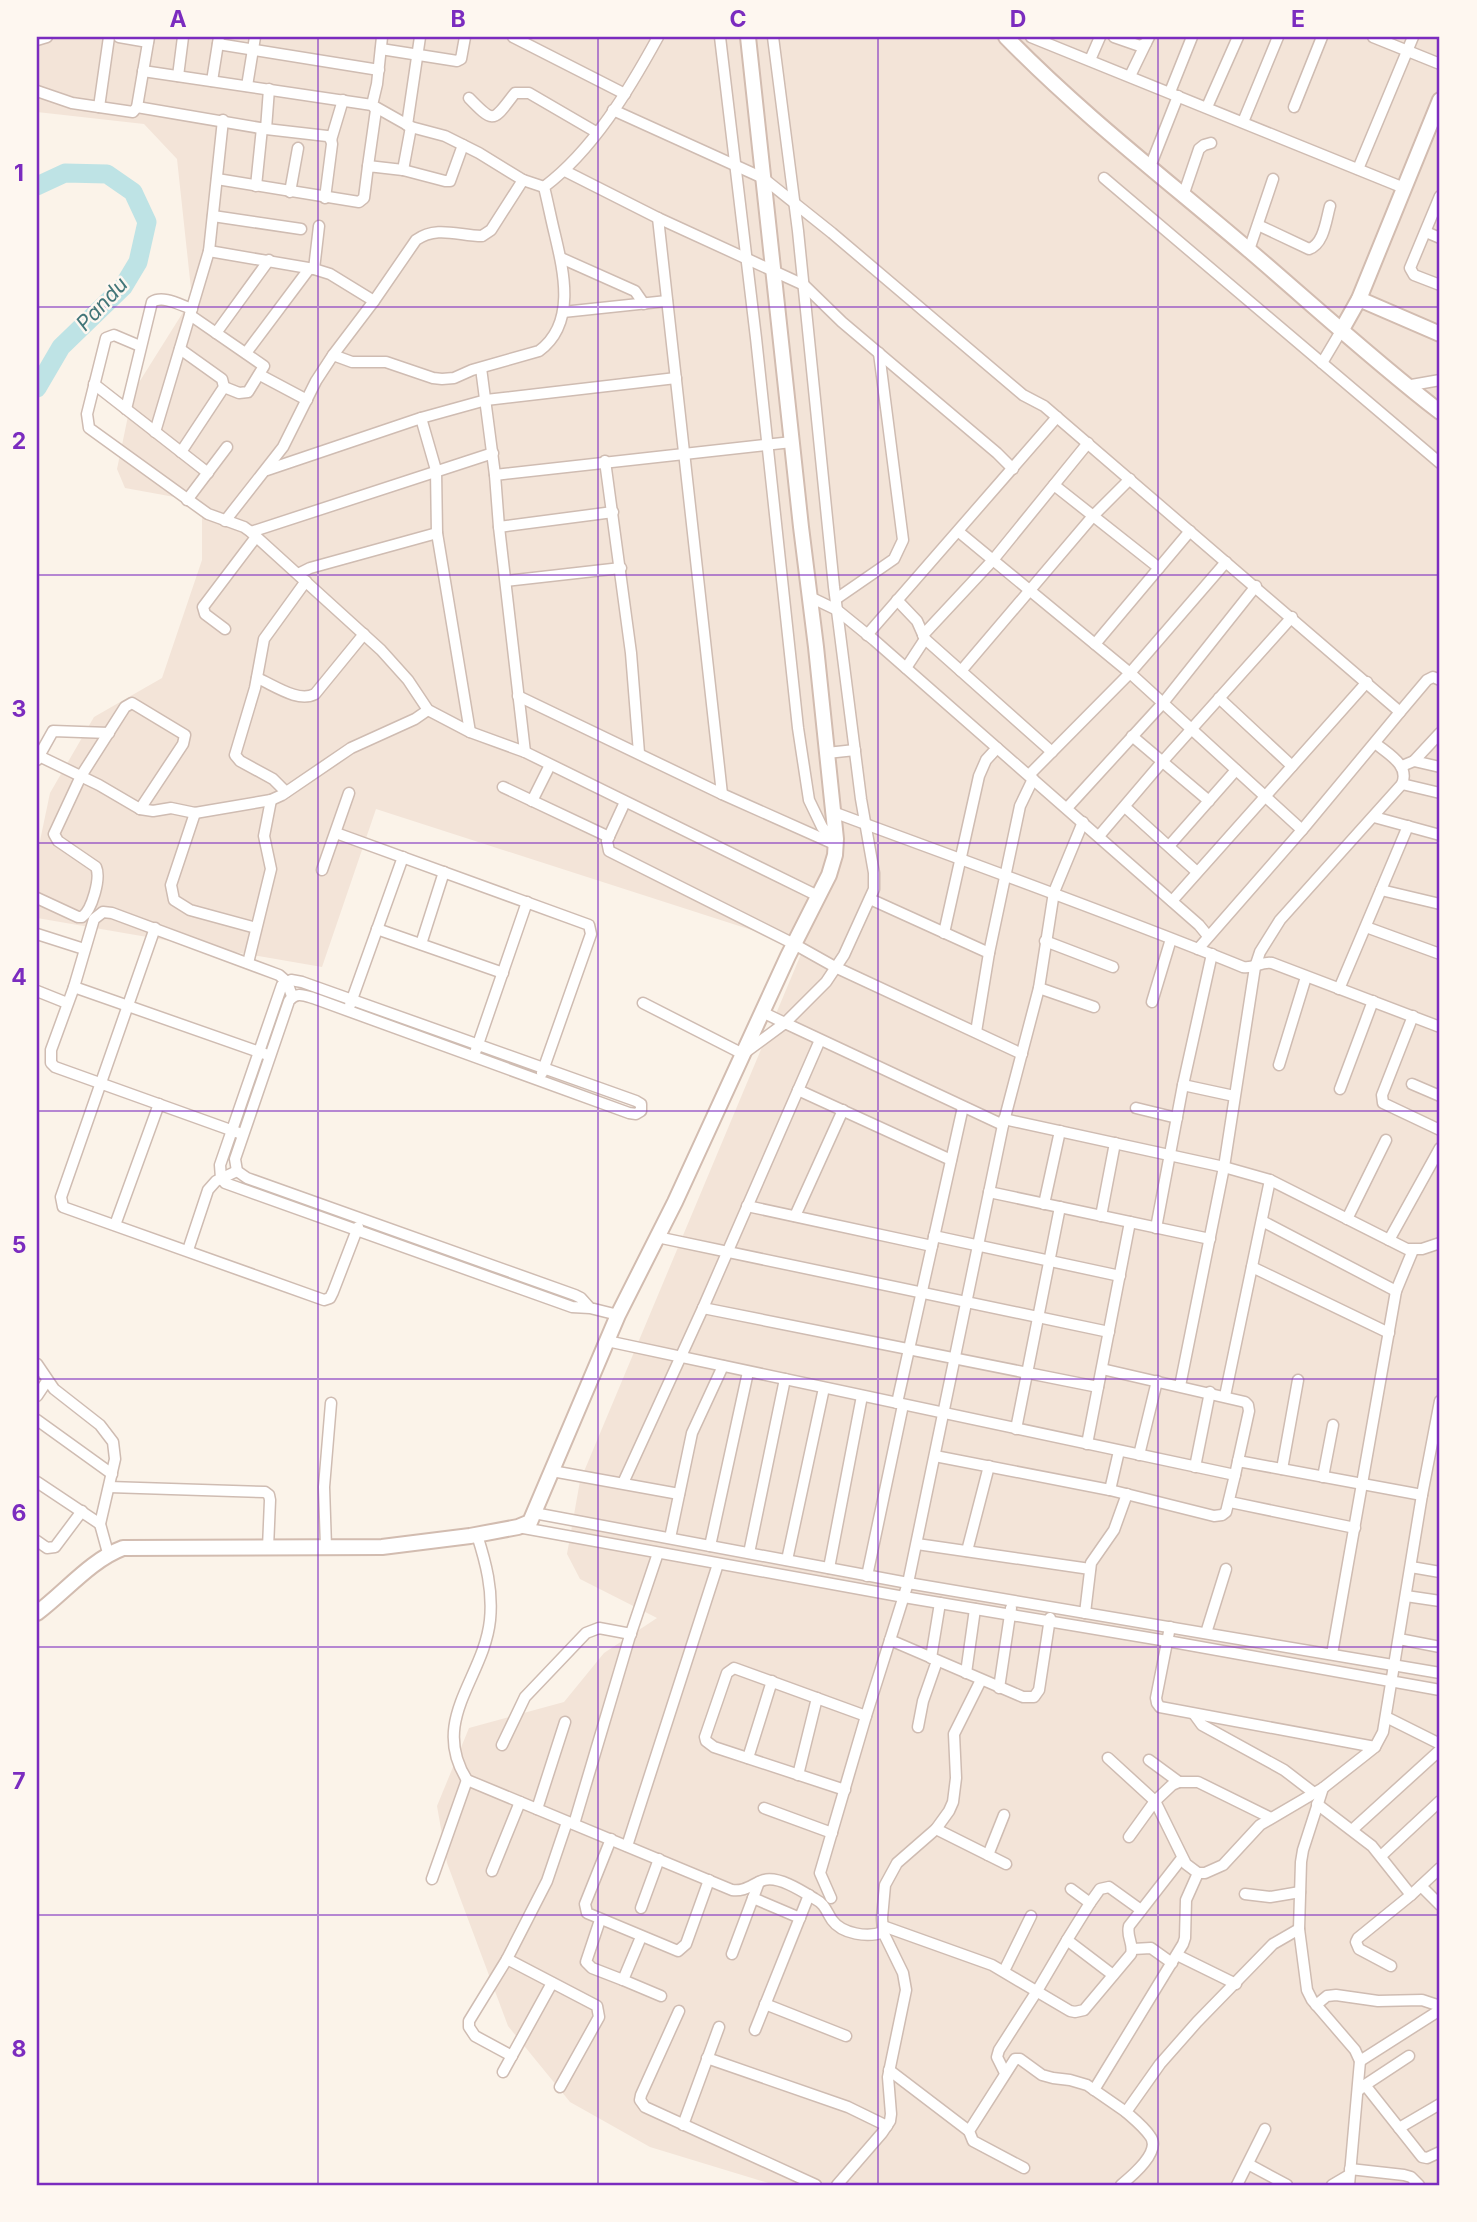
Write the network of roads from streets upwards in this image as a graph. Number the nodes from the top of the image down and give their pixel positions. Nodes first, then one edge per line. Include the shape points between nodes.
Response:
1 (47, 37) edge
2 (109, 37) edge
3 (119, 37) edge
4 (183, 37) edge
5 (256, 37) edge
6 (382, 37) edge
7 (420, 37) edge
8 (465, 37) edge
9 (513, 37) edge
10 (658, 37) edge
11 (720, 37) edge
12 (748, 37) edge
13 (773, 37) edge
14 (1006, 37) edge
15 (1031, 37) edge
16 (1100, 37) edge
17 (1114, 37) edge
18 (1192, 37) edge
19 (1238, 37) edge
20 (1278, 37) edge
21 (1322, 37) edge
22 (1373, 37) edge
23 (1413, 37) edge
24 (148, 39) edge
25 (37, 40) edge
26 (1147, 40) edge
27 (218, 41) edge
28 (381, 48) junction
29 (253, 50) junction
30 (1407, 51) junction
31 (416, 55) junction
32 (1090, 60) junction
33 (1440, 64) edge
34 (379, 70) junction
35 (143, 71) junction
36 (178, 76) junction
37 (1130, 76) junction
38 (212, 81) junction
39 (247, 86) junction
40 (269, 89) junction
41 (37, 91) edge
42 (625, 94) junction
43 (1174, 94) junction
44 (469, 98) dead end
45 (343, 100) junction
46 (1440, 100) edge
47 (372, 104) junction
48 (99, 107) junction
49 (137, 107) junction
50 (1207, 107) junction
51 (1294, 107) dead end
52 (613, 110) junction
53 (223, 120) junction
54 (1242, 122) junction
55 (409, 126) junction
56 (264, 128) junction
57 (596, 132) junction
58 (331, 140) junction
59 (1211, 143) dead end
60 (463, 145) junction
61 (298, 148) dead end
62 (368, 166) junction
63 (735, 166) junction
64 (1150, 167) junction
65 (1358, 169) junction
66 (403, 170) junction
67 (565, 171) junction
68 (763, 178) junction
69 (1104, 178) dead end
70 (217, 179) junction
71 (1273, 179) dead end
72 (523, 180) junction
73 (256, 186) junction
74 (544, 187) junction
75 (1404, 188) junction
76 (290, 192) junction
77 (1183, 196) junction
78 (1440, 196) edge
79 (325, 198) junction
80 (795, 203) junction
81 (1331, 206) dead end
82 (213, 216) junction
83 (657, 218) junction
84 (1258, 225) junction
85 (319, 226) dead end
86 (301, 229) dead end
87 (1426, 232) junction
88 (1440, 238) edge
89 (1249, 250) junction
90 (209, 251) junction
91 (561, 258) junction
92 (746, 258) junction
93 (269, 260) junction
94 (312, 269) junction
95 (774, 271) junction
96 (804, 285) junction
97 (1440, 285) edge
98 (1359, 299) junction
99 (374, 301) junction
100 (667, 301) junction
101 (644, 304) junction
102 (191, 312) junction
103 (563, 312) junction
104 (1341, 331) junction
105 (216, 333) junction
106 (1440, 334) edge
107 (140, 346) junction
108 (180, 349) junction
109 (879, 353) junction
110 (246, 354) junction
111 (333, 355) junction
112 (1322, 363) junction
113 (481, 368) junction
114 (260, 375) junction
115 (676, 378) junction
116 (1440, 378) edge
117 (94, 384) junction
118 (1406, 386) junction
119 (224, 387) junction
120 (306, 400) junction
121 (486, 400) junction
122 (126, 409) junction
123 (1440, 412) edge
124 (1057, 417) junction
125 (421, 418) junction
126 (155, 432) junction
127 (792, 442) junction
128 (1088, 443) junction
129 (767, 444) junction
130 (227, 447) dead end
131 (181, 452) junction
132 (493, 453) junction
133 (684, 453) junction
134 (605, 461) junction
135 (1440, 463) edge
136 (1013, 469) junction
137 (267, 470) junction
138 (436, 470) junction
139 (208, 472) junction
140 (495, 475) junction
141 (1130, 479) junction
142 (1054, 485) junction
143 (187, 500) junction
144 (613, 512) junction
145 (1093, 516) junction
146 (225, 521) junction
147 (499, 527) junction
148 (1191, 531) junction
149 (959, 532) junction
150 (437, 533) junction
151 (254, 534) junction
152 (993, 560) junction
153 (1226, 562) junction
154 (621, 568) junction
155 (1159, 568) junction
156 (302, 578) junction
157 (506, 581) junction
158 (1256, 586) junction
159 (1030, 590) junction
160 (810, 597) junction
161 (897, 600) junction
162 (836, 605) junction
163 (1292, 617) junction
164 (225, 629) dead end
165 (364, 634) junction
166 (867, 635) junction
167 (924, 637) junction
168 (1095, 644) junction
169 (906, 668) junction
170 (961, 671) junction
171 (1130, 673) junction
172 (257, 678) junction
173 (1440, 680) edge
174 (1367, 682) junction
175 (518, 696) junction
176 (1219, 698) junction
177 (1163, 703) junction
178 (428, 710) junction
179 (1400, 712) junction
180 (1192, 729) junction
181 (470, 732) junction
182 (109, 733) junction
183 (1440, 733) edge
184 (1132, 736) junction
185 (1375, 743) junction
186 (998, 748) junction
187 (855, 750) junction
188 (525, 752) junction
189 (1052, 752) junction
190 (639, 753) junction
191 (827, 753) junction
192 (38, 758) edge
193 (1414, 761) junction
194 (1162, 762) junction
195 (550, 765) junction
196 (1292, 766) junction
197 (1402, 766) junction
198 (1440, 766) edge
199 (1236, 770) junction
200 (81, 776) junction
201 (1031, 777) junction
202 (1402, 784) junction
203 (503, 787) dead end
204 (286, 792) junction
205 (349, 793) dead end
206 (1440, 793) edge
207 (722, 794) junction
208 (1265, 796) junction
209 (271, 800) junction
210 (533, 801) junction
211 (1209, 801) junction
212 (625, 802) junction
213 (1125, 807) junction
214 (1067, 808) junction
215 (141, 809) junction
216 (833, 812) junction
217 (195, 813) junction
218 (1374, 817) junction
219 (1083, 822) junction
220 (866, 824) junction
221 (1408, 827) junction
222 (1302, 830) junction
223 (335, 833) junction
224 (1440, 835) edge
225 (1099, 836) junction
226 (609, 837) junction
227 (836, 844) junction
228 (1169, 846) junction
229 (403, 857) junction
230 (960, 860) junction
231 (322, 870) dead end
232 (444, 872) junction
233 (1197, 872) junction
234 (1006, 877) junction
235 (1381, 890) junction
236 (1054, 892) junction
237 (818, 896) junction
238 (37, 898) edge
239 (870, 899) junction
240 (1172, 901) junction
241 (527, 902) junction
242 (1440, 903) edge
243 (1366, 927) junction
244 (155, 928) junction
245 (257, 928) junction
246 (377, 929) junction
247 (944, 933) junction
248 (37, 934) edge
249 (1208, 936) junction
250 (1171, 939) junction
251 (1045, 941) junction
252 (421, 944) junction
253 (794, 944) junction
254 (84, 949) junction
255 (1198, 949) junction
256 (989, 953) junction
257 (1212, 954) junction
258 (1440, 954) edge
259 (247, 963) junction
260 (835, 967) junction
261 (1113, 967) dead end
262 (1255, 967) junction
263 (503, 973) junction
264 (1306, 976) junction
265 (287, 982) junction
266 (74, 987) junction
267 (1039, 988) junction
268 (1339, 989) junction
269 (37, 991) edge
270 (292, 996) junction
271 (352, 1000) junction
272 (1373, 1001) junction
273 (1152, 1002) dead end
274 (68, 1003) junction
275 (643, 1003) dead end
276 (129, 1004) junction
277 (1094, 1007) dead end
278 (348, 1011) junction
279 (762, 1012) junction
280 (1413, 1016) junction
281 (785, 1023) junction
282 (1440, 1027) edge
283 (975, 1032) junction
284 (820, 1040) junction
285 (478, 1044) junction
286 (266, 1054) junction
287 (743, 1054) junction
288 (1022, 1054) junction
289 (474, 1056) junction
290 (1279, 1065) dead end
291 (544, 1068) junction
292 (539, 1080) junction
293 (101, 1082) junction
294 (1412, 1084) dead end
295 (1183, 1085) junction
296 (1340, 1089) dead end
297 (798, 1090) junction
298 (1234, 1096) junction
299 (1440, 1096) edge
300 (159, 1104) junction
301 (963, 1107) junction
302 (1136, 1108) dead end
303 (843, 1111) junction
304 (1177, 1118) junction
305 (1004, 1122) junction
306 (1440, 1130) edge
307 (232, 1131) junction
308 (1060, 1131) junction
309 (243, 1134) junction
310 (1386, 1140) dead end
311 (1115, 1143) junction
312 (1440, 1148) edge
313 (1170, 1155) junction
314 (951, 1160) junction
315 (1224, 1167) junction
316 (237, 1171) junction
317 (222, 1178) junction
318 (1270, 1180) junction
319 (989, 1192) junction
320 (1044, 1204) junction
321 (747, 1206) junction
322 (1060, 1207) junction
323 (795, 1216) junction
324 (1101, 1216) junction
325 (1348, 1219) junction
326 (1262, 1221) junction
327 (1130, 1222) junction
328 (115, 1225) junction
329 (359, 1225) junction
330 (1156, 1228) junction
331 (657, 1237) junction
332 (1210, 1239) junction
333 (1389, 1240) junction
334 (933, 1241) junction
335 (1440, 1243) edge
336 (977, 1246) junction
337 (1413, 1250) junction
338 (188, 1251) junction
339 (727, 1252) junction
340 (1049, 1261) junction
341 (1252, 1267) junction
342 (1120, 1276) junction
343 (1396, 1291) junction
344 (921, 1293) junction
345 (967, 1303) junction
346 (703, 1308) junction
347 (618, 1315) junction
348 (1038, 1318) junction
349 (1109, 1332) junction
350 (1389, 1333) junction
351 (607, 1341) junction
352 (909, 1349) junction
353 (681, 1357) junction
354 (956, 1359) junction
355 (37, 1364) edge
356 (723, 1366) junction
357 (1102, 1369) junction
358 (748, 1372) junction
359 (1027, 1373) junction
360 (785, 1379) junction
361 (1298, 1380) dead end
362 (47, 1381) junction
363 (1157, 1381) junction
364 (1180, 1386) junction
365 (1098, 1387) junction
366 (824, 1388) junction
367 (1210, 1392) junction
368 (37, 1396) edge
369 (862, 1396) junction
370 (1225, 1396) junction
371 (1440, 1401) edge
372 (331, 1403) dead end
373 (900, 1404) junction
374 (944, 1413) junction
375 (37, 1420) edge
376 (1333, 1425) dead end
377 (1016, 1429) junction
378 (1087, 1444) junction
379 (1119, 1451) junction
380 (1139, 1455) junction
381 (935, 1456) junction
382 (1238, 1461) junction
383 (989, 1466) junction
384 (1195, 1467) junction
385 (1282, 1469) junction
386 (552, 1471) junction
387 (112, 1474) junction
388 (1235, 1475) junction
389 (1323, 1476) junction
390 (37, 1482) edge
391 (623, 1483) junction
392 (1363, 1484) junction
393 (109, 1486) junction
394 (1110, 1490) junction
395 (679, 1494) junction
396 (1127, 1494) junction
397 (1422, 1495) junction
398 (1230, 1502) junction
399 (82, 1511) junction
400 (534, 1513) junction
401 (100, 1524) junction
402 (518, 1527) junction
403 (1355, 1528) junction
404 (477, 1535) junction
405 (670, 1538) junction
406 (37, 1541) edge
407 (917, 1544) junction
408 (710, 1546) junction
409 (326, 1547) junction
410 (268, 1548) junction
411 (967, 1551) junction
412 (108, 1553) junction
413 (658, 1553) junction
414 (749, 1553) junction
415 (786, 1560) junction
416 (718, 1564) junction
417 (1411, 1567) junction
418 (829, 1568) junction
419 (1090, 1569) junction
420 (1226, 1569) dead end
421 (1440, 1572) edge
422 (867, 1576) junction
423 (908, 1583) junction
424 (1406, 1596) junction
425 (904, 1597) junction
426 (1013, 1601) junction
427 (1440, 1601) edge
428 (940, 1603) junction
429 (1052, 1607) junction
430 (975, 1608) junction
431 (37, 1613) edge
432 (1085, 1613) junction
433 (1010, 1614) junction
434 (1049, 1621) junction
435 (1170, 1627) junction
436 (631, 1634) junction
437 (1212, 1634) junction
438 (1399, 1639) junction
439 (890, 1640) junction
440 (1167, 1640) junction
441 (1261, 1642) junction
442 (1440, 1647) edge
443 (1214, 1649) junction
444 (1332, 1654) junction
445 (1259, 1657) junction
446 (1349, 1657) junction
447 (934, 1660) junction
448 (1395, 1665) junction
449 (1345, 1673) junction
450 (1440, 1673) edge
451 (966, 1674) junction
452 (981, 1680) junction
453 (772, 1681) junction
454 (1392, 1682) junction
455 (999, 1688) junction
456 (1440, 1690) edge
457 (817, 1698) junction
458 (1194, 1714) junction
459 (866, 1716) junction
460 (1386, 1717) junction
461 (565, 1722) dead end
462 (918, 1727) dead end
463 (1440, 1744) edge
464 (502, 1745) dead end
465 (1375, 1747) junction
466 (1440, 1750) edge
467 (748, 1758) junction
468 (1108, 1758) dead end
469 (1149, 1760) dead end
470 (798, 1775) junction
471 (467, 1780) junction
472 (1179, 1782) junction
473 (845, 1790) junction
474 (1318, 1790) junction
475 (1155, 1801) junction
476 (1440, 1801) edge
477 (520, 1802) junction
478 (1317, 1804) junction
479 (764, 1808) dead end
480 (537, 1809) junction
481 (1004, 1815) dead end
482 (1271, 1818) junction
483 (570, 1823) junction
484 (936, 1829) junction
485 (1352, 1830) junction
486 (832, 1833) junction
487 (1129, 1837) dead end
488 (611, 1839) junction
489 (627, 1846) junction
490 (988, 1855) junction
491 (1381, 1856) junction
492 (1182, 1858) junction
493 (659, 1859) junction
494 (1006, 1864) dead end
495 (1440, 1868) edge
496 (492, 1871) dead end
497 (1198, 1873) junction
498 (432, 1880) dead end
499 (709, 1880) junction
500 (759, 1882) junction
501 (1421, 1886) junction
502 (1071, 1889) dead end
503 (1300, 1892) junction
504 (1245, 1894) dead end
505 (809, 1895) junction
506 (1411, 1895) junction
507 (753, 1898) junction
508 (831, 1898) dead end
509 (1090, 1903) junction
510 (1440, 1905) edge
511 (641, 1908) dead end
512 (1141, 1910) junction
513 (1031, 1916) dead end
514 (800, 1918) junction
515 (600, 1920) junction
516 (883, 1929) junction
517 (1299, 1929) junction
518 (641, 1937) junction
519 (1067, 1940) junction
520 (1133, 1949) junction
521 (732, 1954) dead end
522 (507, 1959) junction
523 (1175, 1959) junction
524 (1391, 1966) dead end
525 (1004, 1971) junction
526 (1113, 1975) junction
527 (623, 1980) junction
528 (552, 1983) junction
529 (1236, 1984) junction
530 (1037, 1991) junction
531 (661, 1996) dead end
532 (765, 2004) junction
533 (1316, 2005) junction
534 (1440, 2008) edge
535 (679, 2011) dead end
536 (719, 2027) dead end
537 (755, 2030) dead end
538 (846, 2036) dead end
539 (512, 2056) junction
540 (1409, 2056) dead end
541 (707, 2058) junction
542 (1360, 2061) junction
543 (889, 2070) junction
544 (503, 2072) dead end
545 (1004, 2073) junction
546 (560, 2087) dead end
547 (1362, 2087) junction
548 (1094, 2090) junction
549 (1440, 2104) edge
550 (1126, 2112) junction
551 (683, 2125) junction
552 (887, 2126) junction
553 (1399, 2128) junction
554 (1265, 2129) dead end
555 (969, 2131) junction
556 (1440, 2152) edge
557 (1248, 2164) junction
558 (1024, 2168) dead end
559 (1349, 2177) edge
560 (816, 2185) edge
561 (837, 2185) edge
562 (1121, 2185) edge
563 (1237, 2185) edge
564 (1287, 2185) edge
565 (1332, 2185) edge
566 (1419, 2185) edge

1 - 25 street
2 - 48 street
3 - 24 street
4 - 36 street
5 - 29 street
6 - 28 street
7 - 31 street
8 - 31 street via 457,61
9 - 42 street
10 - 42 street
11 - 63 street
12 - 68 street
13 - 80 street
14 - 64 street via 1052,84
15 - 32 street
16 - 32 street
17 - 26 street via 1140,46
18 - 43 street
19 - 50 street
20 - 54 street
21 - 51 street
22 - 30 street
23 - 30 street
24 - 35 street
26 - 37 street
27 - 29 street
27 - 38 street
28 - 31 street
28 - 34 street
29 - 34 street
29 - 39 street
30 - 33 street
30 - 65 street
31 - 55 street
32 - 37 street
34 - 47 street
35 - 36 street
35 - 49 street
36 - 38 street
37 - 43 street
38 - 39 street
39 - 40 street
40 - 45 street
40 - 56 street
41 - 48 street
42 - 52 street
43 - 50 street
43 - 64 street
44 - 57 street via 493,118 515,93 530,93
45 - 47 street
45 - 58 street
46 - 75 street
47 - 55 street
47 - 62 street via 376,110
48 - 49 street via 133,112
49 - 53 street
50 - 54 street
52 - 57 street
52 - 63 street
53 - 56 street
53 - 70 street
54 - 65 street
55 - 60 street
55 - 66 street
56 - 58 street
56 - 73 street
57 - 67 street
58 - 79 street
59 - 77 street via 1199,149
60 - 66 street via 450,181
60 - 72 street
61 - 76 street
62 - 66 street
62 - 79 street via 364,198 359,202
63 - 68 street
63 - 92 street
64 - 77 street
65 - 75 street
67 - 74 street
67 - 83 street
68 - 80 street
68 - 95 street
69 - 112 street
70 - 73 street
70 - 82 street
71 - 84 street
72 - 74 street
72 - 99 street via 491,230 482,236 439,232 416,240
73 - 76 street
74 - 91 street
75 - 98 street
76 - 79 street
77 - 89 street
78 - 87 street
80 - 96 street
80 - 124 street via 1023,395
81 - 84 street via 1320,241 1308,249
82 - 86 street
82 - 90 street
83 - 92 street
83 - 100 street
84 - 89 street
85 - 94 street
87 - 88 street
87 - 97 street via 1411,272
89 - 104 street
90 - 93 street
90 - 102 street
91 - 101 street via 635,291
91 - 103 street
92 - 95 street
92 - 129 street
93 - 94 street
93 - 105 street
94 - 99 street via 330,274
94 - 110 street
95 - 96 street
95 - 127 street
96 - 109 street
96 - 162 street
98 - 104 street
98 - 106 street
99 - 111 street
100 - 101 street
100 - 115 street
101 - 103 street
102 - 105 street
102 - 107 street via 156,299 149,308
102 - 108 street
103 - 113 street via 554,334 539,351
104 - 112 street
104 - 118 street
105 - 110 street
107 - 117 street via 114,335 106,338
107 - 122 street
108 - 119 street via 222,379
108 - 126 street
109 - 136 street
109 - 162 street via 903,540 894,559
110 - 114 street via 264,366
111 - 113 street via 352,362 386,362 442,379
111 - 120 street
112 - 135 street
113 - 121 street
114 - 119 street via 248,392
114 - 120 street
115 - 121 street
115 - 133 street
116 - 118 street
117 - 122 street
117 - 143 street via 87,414 89,428
118 - 123 street
119 - 131 street
120 - 137 street via 284,447
121 - 125 street
121 - 132 street
122 - 126 street
124 - 128 street
124 - 136 street
125 - 137 street
125 - 138 street
126 - 131 street
127 - 129 street
127 - 160 street
128 - 141 street
128 - 142 street
129 - 133 street
129 - 227 street via 809,800
130 - 139 street
131 - 139 street
132 - 138 street
132 - 140 street
133 - 134 street
133 - 207 street
134 - 140 street
134 - 144 street
136 - 149 street
137 - 146 street
138 - 150 street
138 - 151 street
139 - 143 street
140 - 147 street
141 - 145 street
141 - 148 street
142 - 145 street
142 - 152 street
143 - 146 street
144 - 147 street
144 - 154 street
145 - 155 street
145 - 159 street
146 - 151 street
147 - 157 street
148 - 153 street
148 - 155 street
149 - 152 street
149 - 161 street
150 - 156 street via 310,568
150 - 181 street
151 - 156 street
151 - 164 street via 203,607 205,614
152 - 159 street
152 - 167 street
153 - 158 street
153 - 171 street
154 - 157 street
154 - 190 street
155 - 168 street
156 - 165 street
156 - 172 street via 267,634
157 - 175 street
158 - 163 street
158 - 177 street
159 - 168 street
159 - 170 street
160 - 162 street
160 - 191 street
161 - 166 street
161 - 167 street via 917,621
162 - 166 street
162 - 187 street
163 - 174 street
163 - 176 street
165 - 172 street via 310,697
165 - 178 street via 408,680
166 - 169 street
167 - 169 street
167 - 170 street
168 - 171 street
169 - 186 street
170 - 189 street
171 - 177 street
171 - 189 street
172 - 204 street via 235,755
173 - 179 street via 1427,680
174 - 179 street
174 - 196 street
175 - 188 street
175 - 190 street
176 - 180 street
176 - 196 street
177 - 180 street
177 - 184 street
178 - 181 street
178 - 204 street via 351,748
179 - 185 street
180 - 194 street
180 - 199 street
181 - 188 street
182 - 192 street via 53,731
182 - 200 street
182 - 215 street via 132,703 185,735
183 - 193 street
184 - 194 street
184 - 214 street
185 - 197 street
185 - 222 street
186 - 201 street
186 - 230 street via 979,776
187 - 191 street
187 - 220 street
188 - 195 street
189 - 201 street
190 - 207 street
191 - 216 street
192 - 200 street
193 - 197 street
193 - 198 street
194 - 211 street
194 - 213 street
195 - 210 street
195 - 212 street
196 - 208 street
197 - 202 street
199 - 208 street
199 - 211 street
200 - 215 street
200 - 238 street via 54,834 98,871 87,913 78,917
201 - 214 street
201 - 234 street via 1020,806
202 - 206 street
202 - 218 street
203 - 210 street
204 - 209 street
205 - 223 street
207 - 227 street
208 - 222 street
208 - 233 street
209 - 217 street
209 - 245 street via 264,836 271,869
210 - 226 street
211 - 228 street
212 - 226 street
212 - 237 street
213 - 225 street
213 - 228 street
214 - 219 street
215 - 217 street
216 - 220 street
216 - 227 street
217 - 245 street via 171,885 174,900 190,910
218 - 221 street
218 - 262 street via 1280,920
219 - 225 street
219 - 236 street
220 - 230 street
220 - 239 street via 874,873
221 - 224 street
221 - 235 street
222 - 249 street
223 - 229 street
223 - 231 street
225 - 240 street
226 - 253 street via 609,851
227 - 237 street via 829,875
228 - 233 street
229 - 232 street
229 - 246 street
230 - 234 street
230 - 247 street
232 - 241 street
232 - 252 street
233 - 240 street
234 - 236 street
234 - 256 street
235 - 242 street
235 - 243 street
236 - 250 street
236 - 251 street
237 - 253 street
239 - 247 street
239 - 260 street
240 - 249 street
241 - 263 street
241 - 291 street via 585,922 591,929
243 - 258 street
243 - 268 street
244 - 254 street via 103,912 94,919
244 - 259 street
244 - 276 street
245 - 259 street
246 - 252 street
246 - 271 street
247 - 256 street
248 - 254 street
249 - 255 street
250 - 255 street
250 - 273 street
251 - 261 street
251 - 267 street
252 - 263 street
253 - 260 street
253 - 279 street
254 - 266 street
255 - 257 street
256 - 283 street
257 - 262 street
257 - 295 street
259 - 265 street
260 - 281 street
260 - 283 street
262 - 264 street via 1266,962
262 - 298 street
263 - 285 street
264 - 268 street
264 - 290 street
265 - 270 street
265 - 271 street via 296,980
265 - 286 street via 280,989
266 - 274 street
266 - 276 street
267 - 277 street
267 - 288 street
268 - 272 street
269 - 274 street
270 - 278 street via 303,995
270 - 286 street
271 - 278 street
271 - 285 street
272 - 280 street
272 - 296 street
274 - 293 street via 51,1050 51,1063
275 - 287 street
276 - 286 street
276 - 293 street
278 - 289 street
279 - 281 street
279 - 287 street
280 - 282 street
280 - 306 street via 1383,1102
281 - 284 street
281 - 287 street
283 - 288 street
284 - 297 street
284 - 301 street
285 - 289 street
285 - 291 street
286 - 307 street
286 - 309 street
287 - 331 street
288 - 305 street
289 - 292 street
291 - 292 street
291 - 292 street via 636,1101 641,1111 629,1112
293 - 300 street
293 - 328 street via 61,1203 68,1211
294 - 299 street
295 - 298 street
295 - 304 street
297 - 303 street
297 - 321 street
298 - 315 street
300 - 307 street
300 - 328 street
301 - 305 street
301 - 314 street
302 - 304 street
303 - 314 street
303 - 323 street
304 - 313 street
305 - 308 street
305 - 319 street
307 - 309 street
307 - 317 street via 220,1165
308 - 311 street
308 - 320 street
309 - 316 street via 235,1159
310 - 325 street
311 - 313 street
311 - 324 street
312 - 333 street
313 - 315 street
313 - 330 street
314 - 334 street
315 - 318 street
315 - 332 street
316 - 317 street
316 - 329 street
317 - 329 street via 232,1187
317 - 338 street via 208,1190
318 - 325 street
318 - 326 street
319 - 320 street
319 - 336 street
320 - 322 street
321 - 323 street
321 - 339 street
322 - 324 street
322 - 340 street
323 - 334 street
324 - 327 street
325 - 333 street
326 - 341 street
326 - 343 street
327 - 330 street
327 - 342 street
328 - 338 street
329 - 338 street via 334,1292 324,1300
329 - 347 street via 572,1307
330 - 332 street
331 - 339 street
331 - 347 street
332 - 364 street
333 - 337 street
334 - 336 street
334 - 344 street
335 - 337 street
336 - 340 street
336 - 345 street
337 - 343 street
339 - 344 street
339 - 346 street
340 - 342 street
340 - 348 street
341 - 350 street
341 - 370 street
342 - 349 street
343 - 350 street
344 - 345 street
344 - 352 street
345 - 348 street
345 - 354 street
346 - 352 street
346 - 353 street
347 - 351 street
348 - 349 street
348 - 359 street
349 - 357 street
350 - 392 street
351 - 353 street
351 - 386 street
352 - 354 street
352 - 373 street
353 - 356 street
353 - 391 street
354 - 359 street
354 - 374 street
355 - 362 street
356 - 358 street
356 - 395 street via 691,1433
357 - 363 street
357 - 365 street
358 - 360 street
358 - 408 street
359 - 365 street
359 - 377 street
360 - 366 street
360 - 414 street
361 - 385 street
362 - 368 street
362 - 387 street via 108,1433 115,1451
363 - 364 street
363 - 380 street
364 - 367 street
365 - 378 street
366 - 369 street
366 - 415 street
367 - 370 street
367 - 384 street
369 - 373 street
369 - 418 street
370 - 382 street via 1248,1405
371 - 397 street
372 - 409 street via 324,1487
373 - 374 street
373 - 422 street
374 - 377 street
374 - 381 street
375 - 387 street
376 - 389 street
377 - 378 street
378 - 379 street
379 - 380 street
379 - 394 street
380 - 384 street
381 - 383 street
381 - 407 street
382 - 385 street
382 - 388 street
383 - 394 street
383 - 411 street
384 - 388 street
385 - 389 street
386 - 391 street
386 - 400 street
387 - 393 street
388 - 398 street
389 - 392 street
390 - 399 street
391 - 395 street
392 - 397 street
392 - 403 street
393 - 401 street
393 - 410 street via 265,1492 270,1500
394 - 396 street
395 - 405 street
396 - 398 street via 1214,1516 1226,1512
396 - 419 street via 1114,1531
397 - 417 street
398 - 403 street
399 - 401 street
399 - 406 street via 55,1547
400 - 402 street via 530,1522
400 - 405 street
401 - 412 street
402 - 404 street
402 - 413 street
403 - 444 street
404 - 409 street via 383,1547
404 - 471 street via 491,1590 490,1621 455,1720 455,1756
405 - 408 street
407 - 411 street
407 - 423 street
408 - 414 street
409 - 410 street
410 - 412 street via 139,1547
411 - 419 street
412 - 431 street
413 - 416 street
413 - 436 street
414 - 415 street
415 - 418 street
416 - 425 street
416 - 489 street
417 - 421 street
417 - 424 street
418 - 422 street
419 - 432 street
420 - 437 street
422 - 423 street
423 - 425 street
423 - 426 street
424 - 427 street
424 - 438 street
425 - 428 street
425 - 439 street
426 - 429 street
426 - 433 street
428 - 430 street
428 - 447 street
429 - 432 street
429 - 434 street
430 - 433 street
430 - 451 street
432 - 435 street
433 - 434 street
433 - 455 street
434 - 440 street
434 - 455 street via 1037,1695 1023,1697
435 - 437 street
435 - 440 street
436 - 464 street via 600,1628 586,1633 525,1697
436 - 483 street
437 - 441 street
437 - 443 street
438 - 442 street
438 - 448 street
439 - 447 street
439 - 459 street
440 - 443 street
440 - 458 street via 1157,1703
441 - 444 street
441 - 445 street
443 - 445 street
444 - 446 street
445 - 449 street
446 - 448 street
446 - 449 street
447 - 451 street
447 - 462 street
448 - 450 street
448 - 454 street
449 - 454 street
451 - 452 street
452 - 455 street
452 - 484 street via 954,1734 953,1802
453 - 457 street
453 - 467 street
453 - 467 street via 730,1669 705,1737 708,1744
454 - 456 street
454 - 460 street
457 - 459 street
457 - 470 street
458 - 465 street
458 - 474 street via 1202,1725
459 - 473 street
460 - 463 street
460 - 465 street
461 - 480 street
465 - 474 street
466 - 485 street
467 - 470 street
468 - 475 street
469 - 472 street
470 - 473 street
471 - 477 street
471 - 498 street
472 - 475 street
472 - 482 street via 1198,1782
473 - 486 street
474 - 478 street
474 - 482 street
475 - 487 street
475 - 492 street
476 - 491 street
477 - 480 street
477 - 496 street
478 - 485 street
478 - 503 street via 1303,1850
479 - 486 street
480 - 483 street
481 - 490 street
482 - 497 street via 1223,1865
483 - 488 street
483 - 522 street via 547,1881
484 - 490 street
484 - 516 street via 890,1873 883,1895
485 - 491 street
486 - 508 street via 820,1873
488 - 489 street
488 - 515 street via 584,1904 587,1913
489 - 493 street
490 - 494 street
491 - 506 street
492 - 497 street
492 - 512 street
493 - 499 street
493 - 511 street
495 - 501 street
497 - 523 street via 1186,1900 1185,1938
499 - 500 street via 739,1891
499 - 518 street via 682,1949 672,1950
500 - 505 street via 779,1881
500 - 507 street
501 - 506 street
501 - 510 street
502 - 509 street
503 - 504 street via 1270,1897
503 - 517 street
505 - 514 street
505 - 516 street via 823,1903 833,1921 846,1930 870,1935
506 - 524 street via 1356,1942 1359,1949
507 - 514 street
507 - 521 street
509 - 512 street via 1100,1889 1108,1887
509 - 519 street
512 - 520 street via 1127,1931
513 - 525 street
514 - 532 street
515 - 518 street
515 - 527 street via 586,1962
516 - 525 street
516 - 543 street via 906,1990
517 - 529 street via 1273,1944
517 - 533 street via 1307,1990
518 - 527 street
519 - 526 street
519 - 530 street
520 - 523 street via 1151,1948
520 - 526 street
522 - 528 street
522 - 539 street via 469,2027 475,2036
523 - 529 street
523 - 548 street
525 - 530 street
526 - 530 street via 1079,2012
527 - 531 street
528 - 539 street
528 - 546 street via 595,2003 599,2012
529 - 550 street via 1180,2040
530 - 545 street via 999,2050
532 - 537 street
532 - 538 street
533 - 534 street via 1336,1995 1378,2001 1422,2000
533 - 542 street
534 - 542 street
535 - 551 street via 640,2100 645,2107
536 - 541 street
539 - 544 street
540 - 547 street
541 - 551 street
541 - 552 street via 848,2107
542 - 547 street
543 - 552 street via 891,2114
543 - 555 street
545 - 548 street via 1020,2059 1042,2075 1079,2082
545 - 555 street
547 - 553 street
547 - 559 street
548 - 550 street
549 - 553 street
550 - 562 street via 1153,2143 1148,2157
551 - 560 street
552 - 561 street
553 - 556 street via 1422,2157
554 - 557 street
555 - 558 street via 973,2141
557 - 563 street
557 - 564 street
559 - 565 street
559 - 566 street via 1404,2175

